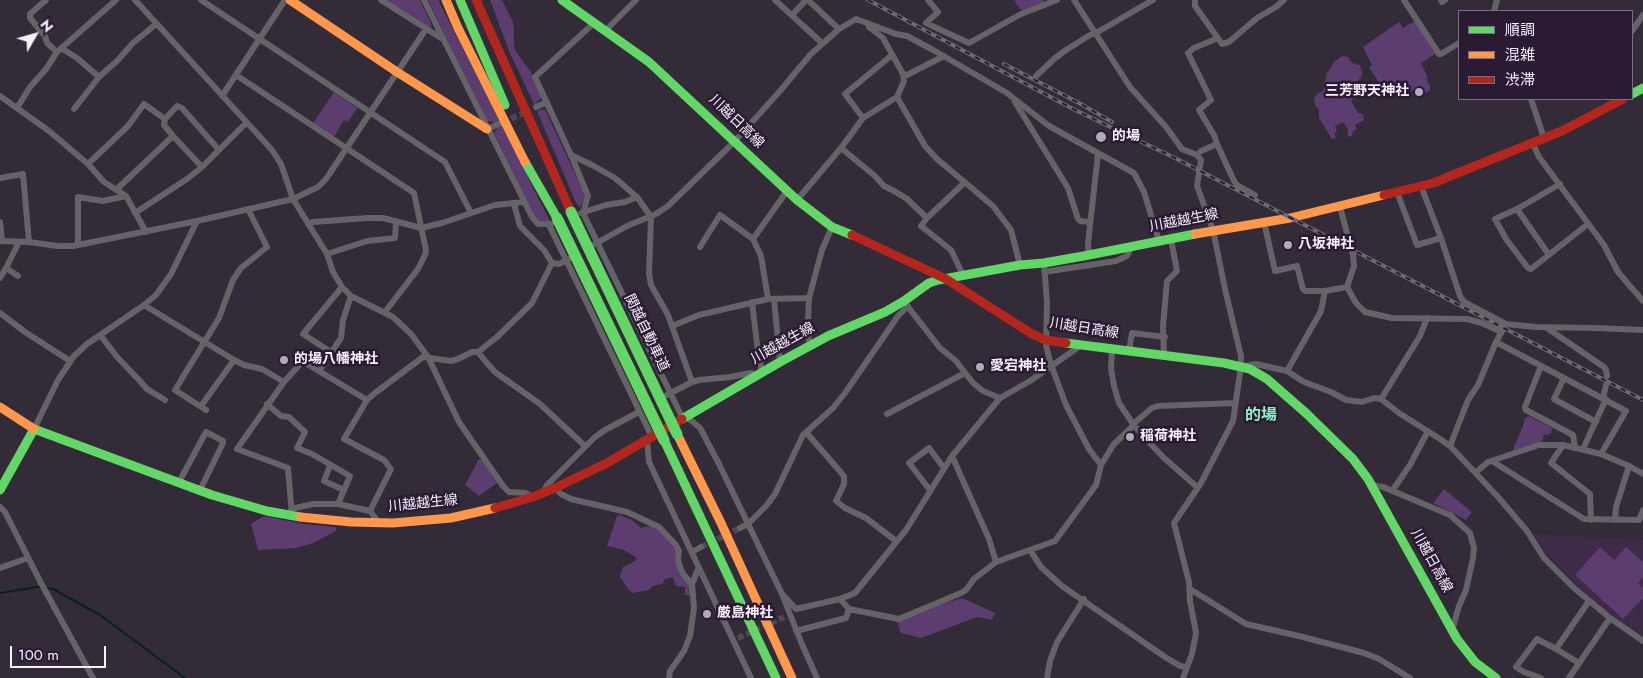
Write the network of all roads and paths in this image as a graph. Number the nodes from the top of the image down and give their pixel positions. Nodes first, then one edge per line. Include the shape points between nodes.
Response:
1 (46, 0) edge
2 (116, 0) edge
3 (135, 0) edge
4 (285, 0) edge
5 (290, 0) edge
6 (382, 0) edge
7 (424, 0) edge
8 (446, 0) edge
9 (460, 0) edge
10 (476, 0) edge
11 (484, 0) edge
12 (562, 0) edge
13 (636, 0) edge
14 (775, 0) edge
15 (928, 0) edge
16 (1057, 0) edge
17 (1074, 0) edge
18 (1154, 0) edge
19 (1195, 0) edge
20 (1284, 0) edge
21 (1404, 0) edge
22 (1441, 0) edge
23 (1445, 0) edge
24 (205, 1) edge
25 (792, 15) junction
26 (1643, 15) edge
27 (594, 22) junction
28 (156, 24) junction
29 (867, 24) junction
30 (426, 29) junction
31 (839, 29) junction
32 (606, 30) junction
33 (1633, 30) edge
34 (1096, 33) junction
35 (1218, 38) junction
36 (259, 39) junction
37 (442, 39) junction
38 (822, 43) junction
39 (1458, 45) edge
40 (59, 50) junction
41 (499, 53) junction
42 (892, 56) junction
43 (944, 56) junction
44 (397, 72) junction
45 (903, 74) junction
46 (236, 75) junction
47 (1036, 76) dead end
48 (99, 77) junction
49 (0, 96) edge
50 (222, 96) junction
51 (897, 97) junction
52 (1014, 98) junction
53 (1531, 100) edge
54 (1621, 100) edge
55 (546, 102) junction
56 (18, 108) junction
57 (536, 108) tunnel mouth
58 (74, 109) dead end
59 (370, 113) junction
60 (862, 118) junction
61 (165, 119) junction
62 (246, 123) junction
63 (499, 124) tunnel mouth
64 (487, 129) junction
65 (173, 136) junction
66 (1544, 138) junction
67 (735, 142) junction
68 (1532, 142) junction
69 (1218, 144) junction
70 (841, 148) junction
71 (347, 149) junction
72 (219, 150) junction
73 (1098, 154) junction
74 (571, 155) junction
75 (1197, 156) junction
76 (88, 164) junction
77 (202, 167) junction
78 (0, 178) edge
79 (965, 182) junction
80 (1560, 184) junction
81 (1421, 186) junction
82 (118, 189) junction
83 (787, 191) junction
84 (1397, 192) junction
85 (1254, 195) dead end
86 (126, 196) junction
87 (637, 198) junction
88 (293, 199) junction
89 (797, 200) junction
90 (523, 202) junction
91 (514, 204) junction
92 (1340, 207) junction
93 (248, 209) junction
94 (1516, 209) junction
95 (135, 212) junction
96 (471, 213) junction
97 (578, 213) junction
98 (651, 217) junction
99 (927, 218) junction
100 (197, 221) junction
101 (396, 221) junction
102 (0, 222) edge
103 (552, 222) junction
104 (1090, 222) junction
105 (1264, 222) junction
106 (308, 224) junction
107 (1588, 224) junction
108 (832, 227) junction
109 (421, 228) junction
110 (1213, 230) junction
111 (146, 232) junction
112 (1441, 238) junction
113 (1171, 239) junction
114 (753, 240) junction
115 (1, 241) edge
116 (1159, 241) junction
117 (19, 242) junction
118 (29, 242) junction
119 (596, 243) junction
120 (78, 245) junction
121 (1132, 246) junction
122 (700, 247) dead end
123 (327, 254) junction
124 (1089, 255) junction
125 (1549, 255) junction
126 (568, 260) junction
127 (552, 263) junction
128 (1020, 265) junction
129 (6, 268) junction
130 (1044, 268) junction
131 (963, 275) junction
132 (18, 276) dead end
133 (0, 278) edge
134 (946, 279) junction
135 (342, 287) junction
136 (1347, 288) junction
137 (1325, 291) junction
138 (351, 296) junction
139 (809, 298) junction
140 (771, 299) junction
141 (1643, 301) edge
142 (752, 302) junction
143 (906, 304) junction
144 (144, 305) junction
145 (385, 312) junction
146 (0, 313) edge
147 (1427, 318) junction
148 (1506, 324) junction
149 (672, 326) junction
150 (1548, 328) junction
151 (1643, 330) edge
152 (1501, 332) junction
153 (100, 335) junction
154 (1164, 337) junction
155 (1046, 340) junction
156 (205, 342) junction
157 (1496, 342) junction
158 (809, 345) junction
159 (1080, 346) junction
160 (1112, 349) junction
161 (1129, 351) junction
162 (331, 352) junction
163 (478, 352) junction
164 (1164, 355) junction
165 (428, 358) junction
166 (234, 360) junction
167 (70, 361) junction
168 (780, 362) junction
169 (1052, 366) junction
170 (1241, 366) junction
171 (1541, 366) junction
172 (320, 371) junction
173 (1287, 372) junction
174 (965, 373) junction
175 (760, 374) junction
176 (1607, 376) dead end
177 (1564, 378) junction
178 (284, 382) junction
179 (692, 382) junction
180 (1606, 385) dead end
181 (668, 394) junction
182 (1000, 398) junction
183 (1604, 398) junction
184 (1381, 399) junction
185 (165, 400) dead end
186 (367, 400) junction
187 (1234, 403) junction
188 (267, 404) junction
189 (0, 407) edge
190 (639, 410) junction
191 (887, 414) dead end
192 (685, 418) junction
193 (1596, 422) junction
194 (1133, 425) junction
195 (34, 429) junction
196 (1428, 431) junction
197 (806, 432) junction
198 (649, 439) junction
199 (585, 446) junction
200 (1450, 446) junction
201 (1564, 446) junction
202 (1576, 448) junction
203 (1583, 449) junction
204 (1601, 454) junction
205 (952, 456) junction
206 (1492, 461) junction
207 (1101, 465) junction
208 (330, 466) junction
209 (1629, 466) junction
210 (944, 468) junction
211 (1476, 472) junction
212 (1643, 474) edge
213 (179, 482) junction
214 (1, 483) edge
215 (1371, 485) junction
216 (1197, 487) junction
217 (556, 488) junction
218 (200, 490) junction
219 (344, 490) junction
220 (930, 490) junction
221 (1392, 492) junction
222 (538, 495) junction
223 (338, 504) junction
224 (0, 507) edge
225 (1643, 510) edge
226 (370, 511) junction
227 (292, 512) junction
228 (1591, 520) junction
229 (1615, 520) junction
230 (379, 523) junction
231 (748, 524) junction
232 (740, 528) tunnel mouth
233 (896, 542) junction
234 (701, 547) tunnel mouth
235 (1030, 550) junction
236 (692, 552) junction
237 (28, 558) junction
238 (996, 562) junction
239 (699, 567) junction
240 (0, 568) edge
241 (692, 584) junction
242 (1190, 590) junction
243 (782, 594) junction
244 (840, 599) junction
245 (1084, 599) junction
246 (1589, 601) junction
247 (849, 609) junction
248 (1610, 618) junction
249 (796, 631) junction
250 (1452, 631) junction
251 (1643, 641) edge
252 (1556, 649) junction
253 (1579, 663) junction
254 (1187, 667) junction
255 (93, 678) edge
256 (669, 678) edge
257 (751, 678) edge
258 (776, 678) edge
259 (792, 678) edge
260 (817, 678) edge
261 (1047, 678) edge
262 (1182, 678) edge
263 (1410, 678) edge
264 (1496, 678) edge
265 (1541, 678) edge
266 (1569, 678) edge

1 - 40 street via 30,14 30,18 47,43
2 - 40 street
3 - 28 street
4 - 36 street
5 - 44 main road
6 - 30 street
7 - 37 street
8 - 103 main road
9 - 103 main road
10 - 41 main road, 関越自動車道
11 - 41 main road
12 - 27 main road, 川越日高線
13 - 32 street
14 - 25 street
15 - 16 street via 938,12 926,23 968,43 1021,14
17 - 34 street
18 - 34 street
19 - 35 street via 1195,6
20 - 35 street via 1229,42 1222,44
21 - 39 street via 1439,54
22 - 23 street
24 - 36 street
25 - 31 street via 808,0
25 - 38 street
26 - 33 street
27 - 32 main road, 川越日高線
27 - 55 street via 535,77
28 - 48 street
28 - 50 street
29 - 31 street via 856,19
29 - 42 street via 883,38
29 - 43 street via 907,36
30 - 37 street
30 - 44 street
31 - 38 street
32 - 67 main road, 川越日高線 via 665,76
34 - 47 street via 1066,50
34 - 75 street via 1130,87 1180,147
35 - 69 street via 1188,53 1211,100 1199,110
36 - 46 street
36 - 59 street
37 - 64 street
38 - 67 street
40 - 48 street via 77,58
40 - 56 street
41 - 97 main road, 関越自動車道
42 - 45 street
42 - 60 street via 845,94
43 - 45 street via 907,75
43 - 52 street
44 - 59 street
44 - 64 main road
45 - 51 street
46 - 50 street
46 - 71 street
48 - 58 street
49 - 56 street
50 - 62 street
51 - 60 street
51 - 79 street via 928,151
52 - 73 street via 1049,126
52 - 104 street via 1068,188 1078,219
53 - 66 street
54 - 66 main road, 川越越生線 via 1580,123
55 - 57 street
55 - 74 street
56 - 76 street
59 - 71 street
59 - 96 street via 445,162
60 - 70 street
61 - 65 street via 164,125
61 - 72 street via 177,106 182,108
61 - 76 street via 144,104 128,126
62 - 72 street
62 - 88 street via 281,164
63 - 64 street
64 - 90 street
65 - 77 street
65 - 82 street
66 - 68 main road, 川越越生線
67 - 83 main road, 川越日高線
67 - 98 street via 668,206
68 - 80 street
68 - 81 main road, 川越越生線 via 1451,177
69 - 75 street via 1201,150
69 - 85 street via 1234,181
70 - 89 street
70 - 99 street via 884,186 904,196
71 - 88 street via 318,187
71 - 109 street via 414,193
72 - 77 street
73 - 104 street
73 - 116 street via 1134,173 1144,192
74 - 87 street via 615,178
74 - 97 street via 588,196
75 - 110 street via 1202,160 1197,186
76 - 82 street via 104,182
77 - 95 street
78 - 118 street via 23,174
79 - 99 street
79 - 128 street via 992,206 1011,230
80 - 94 street
80 - 107 street
81 - 84 main road, 川越越生線
81 - 112 street
82 - 86 street
83 - 89 main road, 川越日高線
83 - 114 street
84 - 92 main road, 川越越生線
84 - 112 street via 1417,245
86 - 95 street
86 - 120 street via 103,201 78,197
87 - 97 street
87 - 98 street
88 - 93 street
88 - 106 street
89 - 108 main road, 川越日高線
90 - 91 street
90 - 103 street via 534,222 542,225
91 - 96 street via 496,205
91 - 127 street via 520,226
92 - 105 main road, 川越越生線
92 - 136 street via 1354,266
93 - 100 street
93 - 156 street via 267,247 241,268 232,280 220,318
94 - 125 street
94 - 125 street via 1495,219 1506,238 1530,269
95 - 111 street
96 - 109 street
97 - 119 street
97 - 259 main road, 関越自動車道, bridge
98 - 119 street via 626,226
98 - 149 street via 651,285
99 - 131 street via 921,226 951,250
100 - 111 street
100 - 144 street via 167,281
101 - 106 street via 367,218
101 - 109 street
101 - 123 street via 395,238 367,240
102 - 115 street
103 - 126 street
103 - 258 main road, bridge via 664,440
104 - 124 street
105 - 110 main road, 川越越生線
105 - 137 street via 1274,270 1296,265 1303,289
106 - 123 street
107 - 125 street
107 - 141 street via 1618,272
108 - 134 main road, 川越日高線
108 - 139 street
109 - 145 street via 425,255 418,270
110 - 113 main road, 川越越生線
110 - 170 street
111 - 120 street
112 - 148 street via 1456,288 1464,302
113 - 116 main road, 川越越生線
113 - 154 street via 1177,271 1167,281
114 - 122 street via 720,215
114 - 140 street via 762,256
115 - 117 street
116 - 121 main road, 川越越生線
117 - 118 street
117 - 129 street
118 - 120 street
119 - 181 street
121 - 124 main road, 川越越生線
121 - 130 street via 1127,256 1116,261
123 - 135 street
124 - 130 main road, 川越越生線
126 - 127 street
126 - 190 street
127 - 163 street via 532,303
128 - 130 main road, 川越越生線
128 - 131 main road, 川越越生線
129 - 132 street
129 - 133 street
130 - 155 street
131 - 134 main road, 川越越生線
134 - 143 main road, 川越越生線 via 929,283
134 - 155 main road, 川越日高線 via 1018,326
135 - 138 street
135 - 162 street via 303,334
136 - 137 street
136 - 147 street via 1365,312 1392,318
137 - 173 street via 1322,311
138 - 145 street
138 - 162 street via 341,338
139 - 140 street
139 - 158 street
140 - 142 street
140 - 168 street
142 - 149 street
142 - 175 street
143 - 158 main road, 川越越生線
143 - 174 street via 940,348
143 - 197 street via 845,394
144 - 153 street
144 - 156 street
145 - 165 street via 400,322
146 - 167 street
147 - 152 street via 1475,320
147 - 184 street via 1420,336
148 - 150 street
148 - 152 street
149 - 179 street
150 - 151 street
150 - 176 street via 1604,367
152 - 157 street
153 - 167 street
153 - 185 street via 147,389
154 - 161 street via 1132,333
154 - 164 street
155 - 159 main road, 川越日高線
155 - 169 street
156 - 166 street
156 - 166 street via 175,390 203,408
157 - 171 street
157 - 200 street
158 - 168 main road, 川越越生線
159 - 160 main road, 川越日高線
159 - 169 street
160 - 161 main road, 川越日高線
160 - 194 street via 1114,386
161 - 164 main road, 川越日高線
162 - 172 street
163 - 165 street via 451,361
163 - 199 street via 495,372 540,404
164 - 170 main road, 川越日高線
165 - 186 street via 423,358
165 - 222 street via 459,422 503,486 509,492
166 - 178 street via 262,369
167 - 195 street
168 - 175 main road, 川越越生線
169 - 182 street
169 - 207 street via 1066,405
170 - 173 street via 1256,364
170 - 187 street
170 - 215 main road, 川越日高線 via 1267,379 1307,414 1353,459
171 - 177 street
171 - 202 street via 1524,407 1573,435
172 - 178 street via 302,362
172 - 186 street
173 - 184 street via 1346,400
174 - 182 street via 978,387
174 - 191 street
175 - 179 street
175 - 192 main road, 川越越生線
177 - 183 street
177 - 193 street via 1554,399
178 - 188 street
179 - 181 street
180 - 183 street
181 - 192 street
182 - 205 street
183 - 193 street
183 - 204 street via 1626,411
184 - 196 street
186 - 226 street via 344,439 384,460 390,469
187 - 194 street via 1158,406
187 - 216 street via 1233,421
188 - 208 street via 281,416 289,417 305,432 296,448
188 - 227 street via 237,449 288,468
189 - 195 main road, 川越越生線
190 - 198 street
190 - 199 street
192 - 198 main road, 川越越生線
192 - 231 street via 704,433
193 - 203 street
194 - 207 street via 1117,440
194 - 216 street
195 - 213 main road, 川越越生線
195 - 214 main road
196 - 200 street
196 - 221 street
197 - 231 street via 775,494
197 - 233 street via 844,476 844,484 836,497 838,504 866,518
198 - 217 main road, 川越越生線 via 607,464
198 - 236 street via 649,462
199 - 222 street
200 - 211 street
201 - 202 street
201 - 206 street via 1539,445
201 - 228 street via 1551,463 1590,494
202 - 203 street
203 - 204 street
204 - 209 street
205 - 210 street
205 - 238 street
206 - 211 street
206 - 228 street via 1578,516
207 - 235 street via 1096,485 1060,536
208 - 219 street via 350,476
208 - 219 street via 324,481
209 - 212 street
209 - 229 street
210 - 220 street
210 - 220 street via 929,448 909,463
211 - 246 street via 1527,531 1544,558
213 - 218 main road, 川越越生線
213 - 218 street via 206,432 223,443
215 - 221 street
215 - 250 main road, 川越日高線
216 - 242 street via 1174,523
217 - 222 main road, 川越越生線
217 - 241 street via 572,499 627,512 660,528 676,545 680,567
218 - 227 main road, 川越越生線 via 244,505
219 - 223 street
220 - 233 street
221 - 250 street via 1450,515 1473,539 1469,577
222 - 230 main road, 川越越生線 via 451,518
223 - 226 street
223 - 227 street via 313,504
224 - 237 street
225 - 229 street via 1639,520
226 - 230 street
227 - 230 main road, 川越越生線 via 322,520
228 - 229 street
231 - 232 street
231 - 243 street
233 - 244 street via 863,585
234 - 236 street
235 - 238 street
235 - 245 street via 1041,567 1062,586
236 - 239 street
237 - 240 street
237 - 255 street
238 - 247 street via 961,593 900,619
239 - 241 street
239 - 257 street via 736,639
241 - 256 street via 694,608 690,636
242 - 254 street via 1196,633
242 - 263 street via 1246,624 1364,652
243 - 244 street via 796,609
243 - 249 street via 787,615
244 - 247 street
245 - 254 street via 1165,657
245 - 261 street via 1057,642
246 - 248 street
246 - 252 street
247 - 249 street via 846,618
248 - 251 street
248 - 253 street
249 - 260 street
250 - 264 main road, 川越日高線 via 1475,662
252 - 253 street
252 - 265 street via 1537,638 1516,667
253 - 266 street
254 - 262 street

